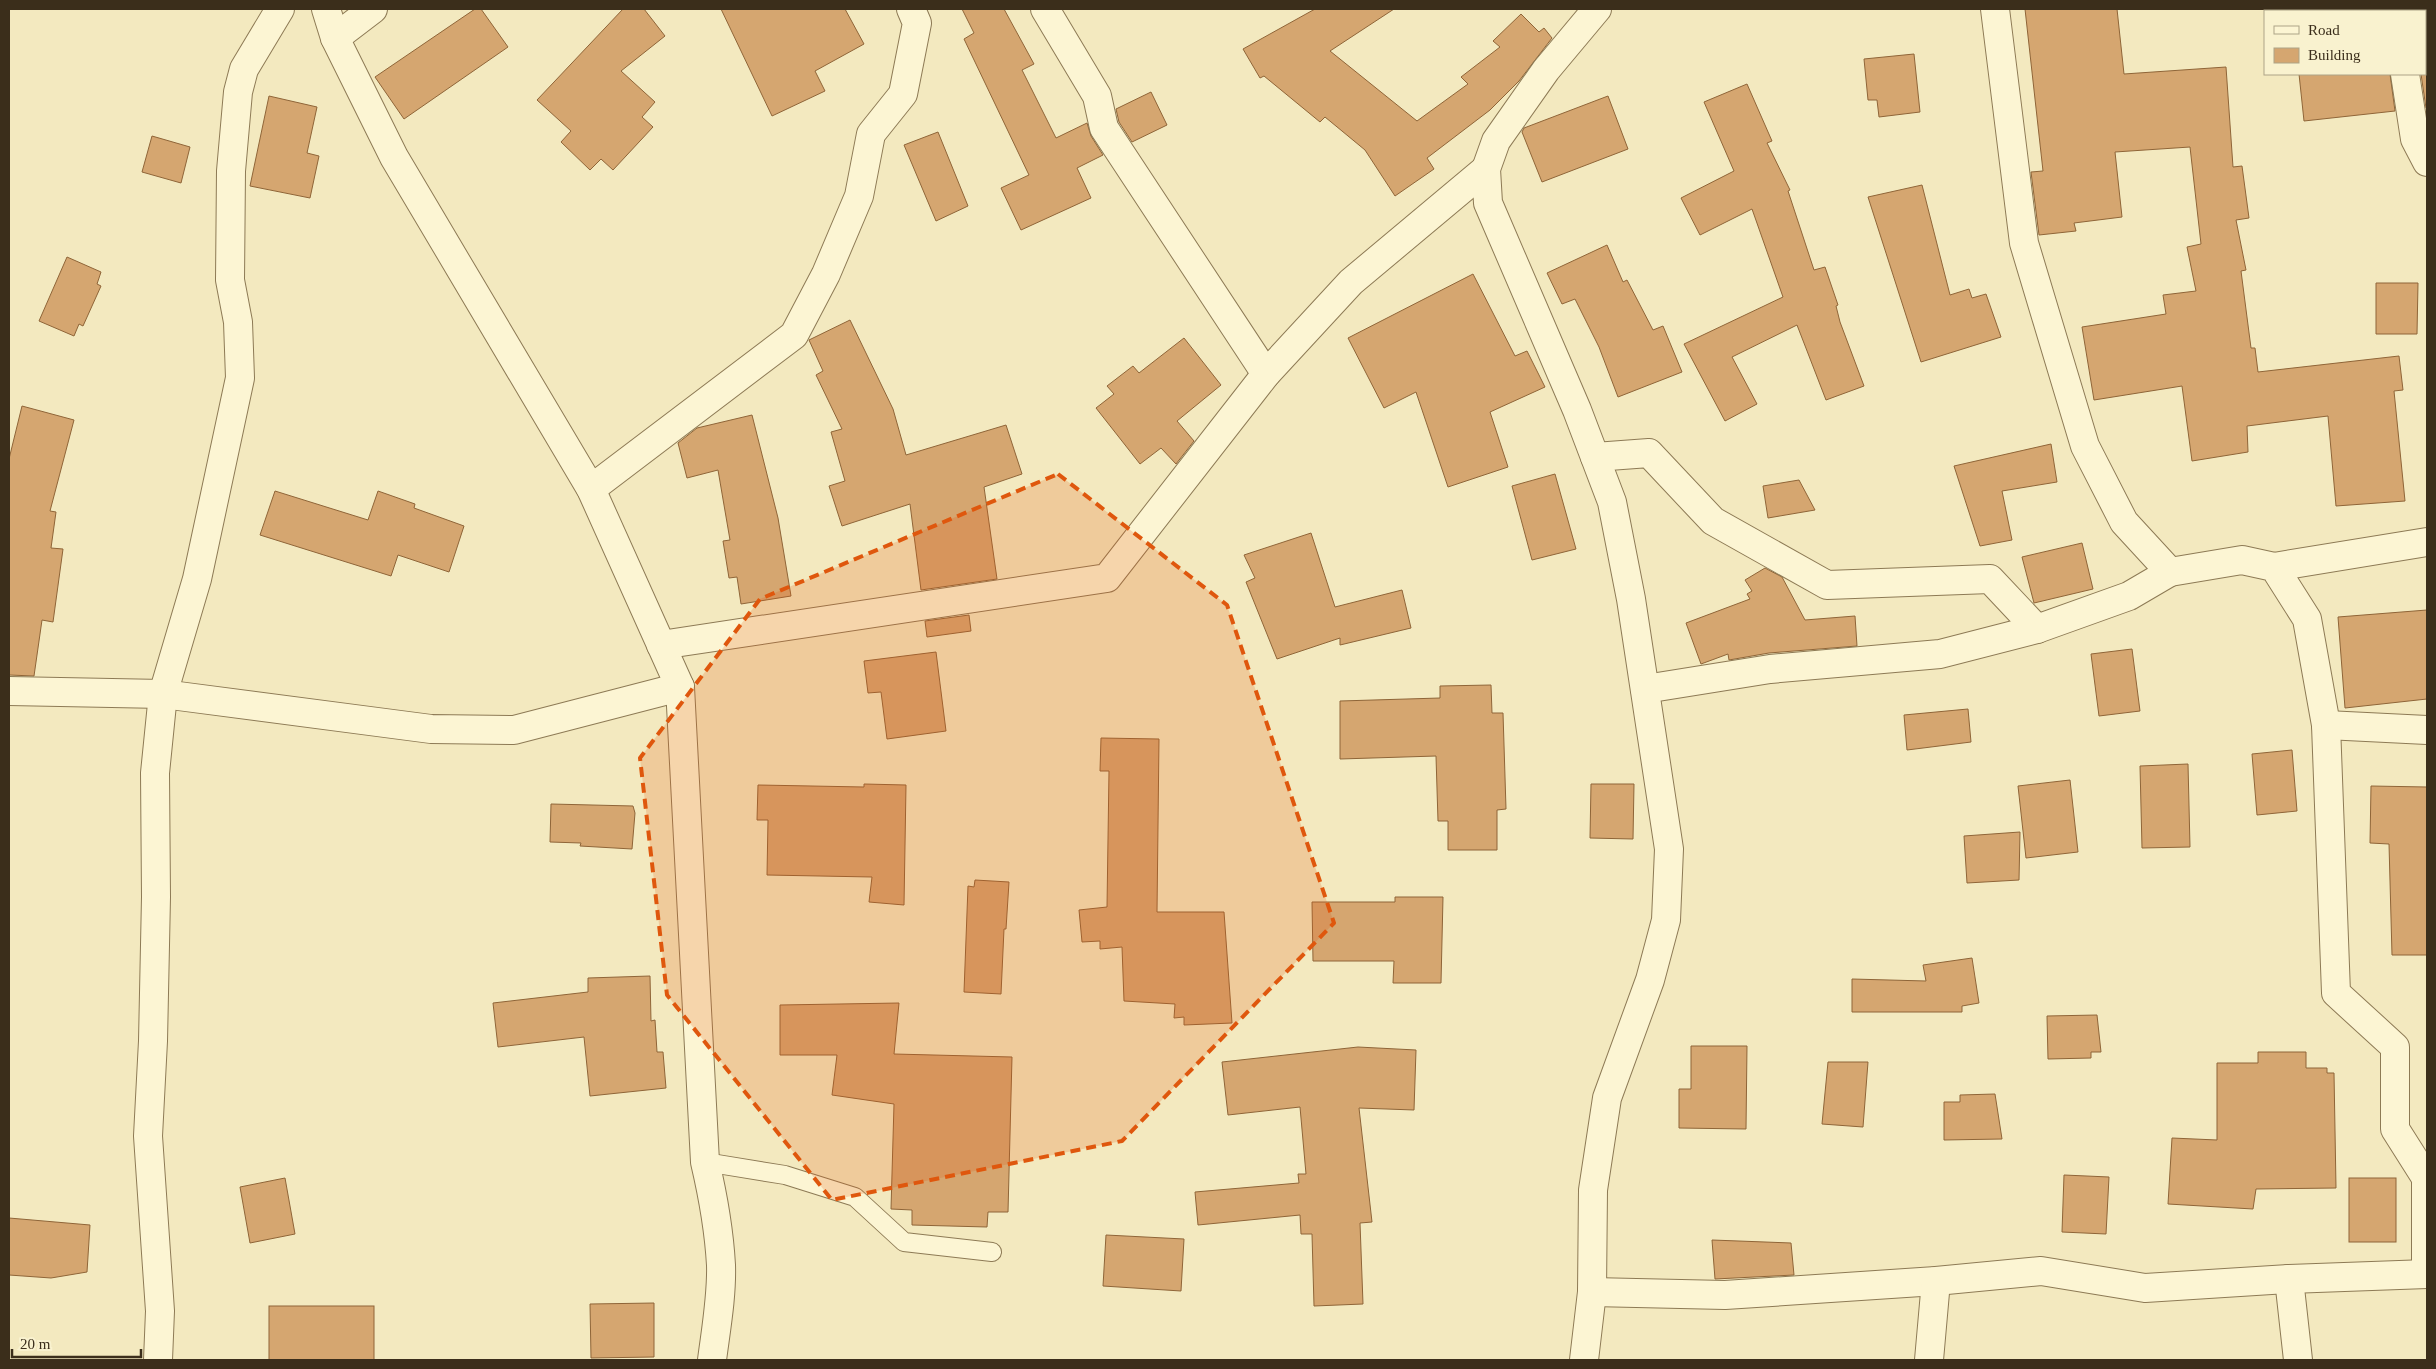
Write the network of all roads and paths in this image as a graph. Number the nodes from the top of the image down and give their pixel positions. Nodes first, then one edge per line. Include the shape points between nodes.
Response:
1 (280, 9) edge
2 (326, 9) edge
3 (374, 9) edge
4 (911, 9) edge
5 (1045, 9) edge
6 (1597, 9) edge
7 (1995, 9) edge
8 (335, 38) junction
9 (2405, 75) edge
10 (2427, 162) edge
11 (1486, 169) junction
12 (1266, 374) junction
13 (1595, 457) junction
14 (591, 488) junction
15 (2427, 542) edge
16 (2274, 568) junction
17 (2170, 572) junction
18 (2037, 629) junction
19 (661, 645) junction
20 (680, 687) junction
21 (1645, 689) junction
22 (9, 690) edge
23 (163, 694) junction
24 (2326, 725) junction
25 (2427, 730) edge
26 (705, 1162) junction
27 (992, 1252) dead end
28 (2426, 1274) edge
29 (2289, 1279) junction
30 (1936, 1281) junction
31 (1592, 1292) junction
32 (158, 1360) edge
33 (712, 1360) edge
34 (1584, 1360) edge
35 (1929, 1360) edge
36 (2298, 1360) edge

1 - 23 street via 244,69 238,92 230,171 230,280 238,322 240,378 197,579
2 - 8 street
3 - 8 street
4 - 14 street via 917,23 903,94 871,134 859,196 826,274 794,335
5 - 12 street via 1097,96 1104,128
6 - 11 street via 1546,70 1496,141
7 - 17 street via 2024,243 2085,446 2124,522
8 - 14 street via 394,157
9 - 10 street via 2415,139
11 - 12 street via 1351,282
11 - 13 street via 1488,203
12 - 19 street via 1107,578
13 - 18 street via 1649,453 1714,520 1827,584 1990,579
13 - 21 street via 1612,502
14 - 19 street
15 - 16 street
16 - 17 street via 2242,560
16 - 24 street via 2307,619
17 - 18 street via 2129,596
18 - 21 street via 1940,654 1770,669
19 - 20 street
20 - 23 street via 514,730 431,729
20 - 26 street
21 - 31 street via 1669,849 1666,920 1650,980 1607,1098 1593,1190
22 - 23 street
23 - 32 street via 155,773 154,1003 148,1136 160,1311
24 - 25 street
24 - 28 street via 2336,993 2394,1047 2394,1129 2426,1178
26 - 27 lane via 785,1175 855,1197 904,1242
26 - 33 street via 716,1215 721,1266
28 - 29 street
29 - 30 street via 2145,1288 2041,1271
29 - 36 street
30 - 31 street via 1724,1295
30 - 35 street
31 - 34 street

